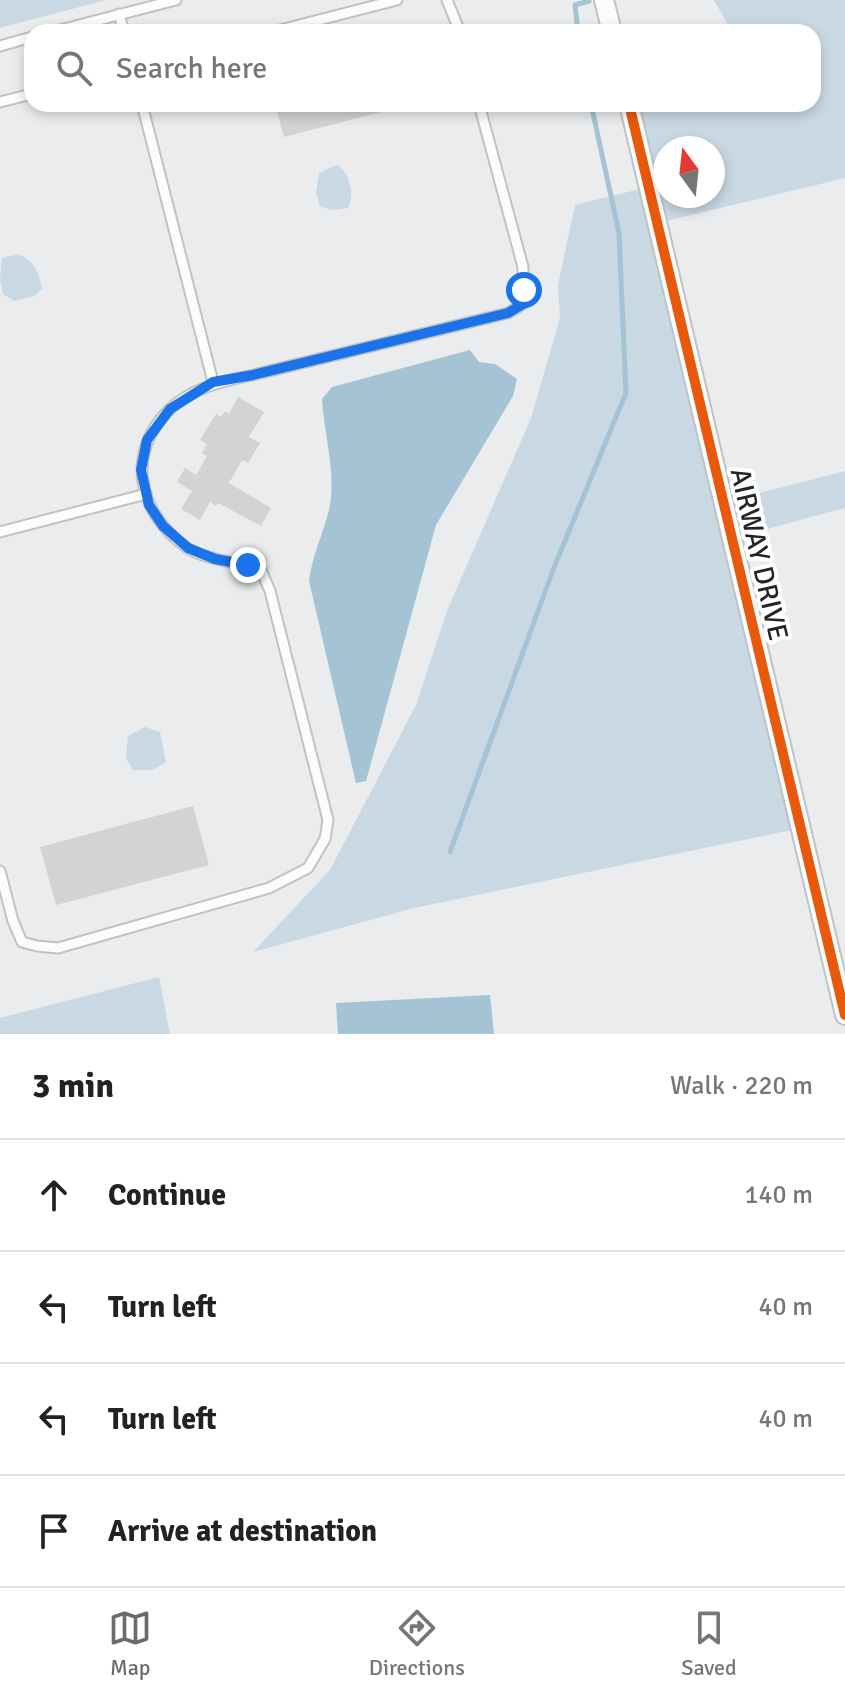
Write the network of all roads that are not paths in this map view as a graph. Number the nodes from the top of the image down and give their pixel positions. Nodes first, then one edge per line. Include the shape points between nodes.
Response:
1 (176, 0) edge
2 (397, 0) edge
3 (447, 0) edge
4 (604, 0) edge
5 (119, 14) junction
6 (82, 24) edge
7 (122, 24) edge
8 (303, 24) edge
9 (457, 24) edge
10 (610, 24) edge
11 (24, 39) edge
12 (0, 46) edge
13 (24, 96) edge
14 (0, 102) edge
15 (144, 112) edge
16 (481, 112) edge
17 (631, 112) edge
18 (213, 382) junction
19 (146, 494) junction
20 (0, 532) edge
21 (0, 871) edge
22 (844, 1004) edge

1 - 5 lane
2 - 8 lane
3 - 9 lane
4 - 10 street
5 - 6 lane
5 - 7 lane
11 - 12 lane
13 - 14 lane
15 - 18 lane
16 - 18 lane via 523,267 523,304 508,313
17 - 22 street, AIRWAY DRIVE
18 - 19 lane via 170,409 147,440 141,470
19 - 20 lane
19 - 21 lane via 163,526 188,548 262,572 328,820 325,839 308,868 269,888 58,948 22,942

